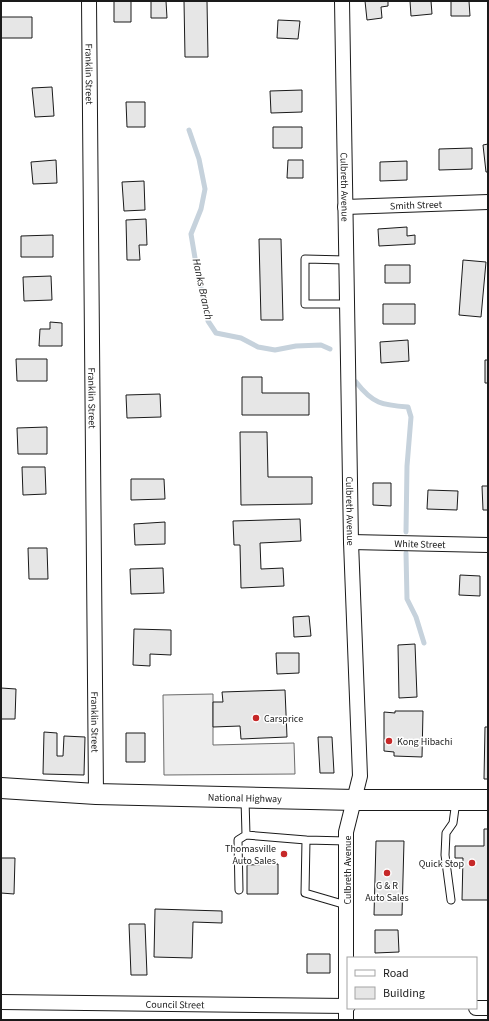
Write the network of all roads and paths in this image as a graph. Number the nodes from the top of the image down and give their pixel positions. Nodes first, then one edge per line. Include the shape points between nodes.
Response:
1 (89, 1) edge
2 (342, 1) edge
3 (488, 202) edge
4 (345, 207) junction
5 (346, 260) junction
6 (346, 304) junction
7 (351, 542) junction
8 (488, 545) edge
9 (1, 788) edge
10 (96, 794) junction
11 (245, 798) junction
12 (354, 800) junction
13 (456, 800) junction
14 (488, 800) edge
15 (246, 835) junction
16 (306, 840) junction
17 (346, 841) junction
18 (239, 890) dead end
19 (451, 900) dead end
20 (346, 904) junction
21 (1, 1002) edge
22 (477, 1008) edge
23 (488, 1008) edge
24 (347, 1011) edge

1 - 10 street, Franklin Street
2 - 4 street, Culbreth Avenue
3 - 4 street, Smith Street
4 - 5 street, Culbreth Avenue
5 - 6 street, Culbreth Avenue
5 - 6 lane via 305,259 305,304
6 - 7 street, Culbreth Avenue
7 - 8 street, White Street
7 - 12 street, Culbreth Avenue via 360,776
9 - 10 main road, National Highway
10 - 11 main road, National Highway
11 - 12 main road, National Highway
11 - 15 lane
12 - 13 main road, National Highway
12 - 17 street, Culbreth Avenue
13 - 14 main road, National Highway
13 - 19 lane via 453,823 446,833 445,855
15 - 16 lane
15 - 18 lane via 238,840
16 - 17 lane
16 - 20 lane via 305,893
17 - 20 street, Culbreth Avenue
20 - 24 street, Culbreth Avenue
21 - 24 street, Council Street
22 - 23 street

